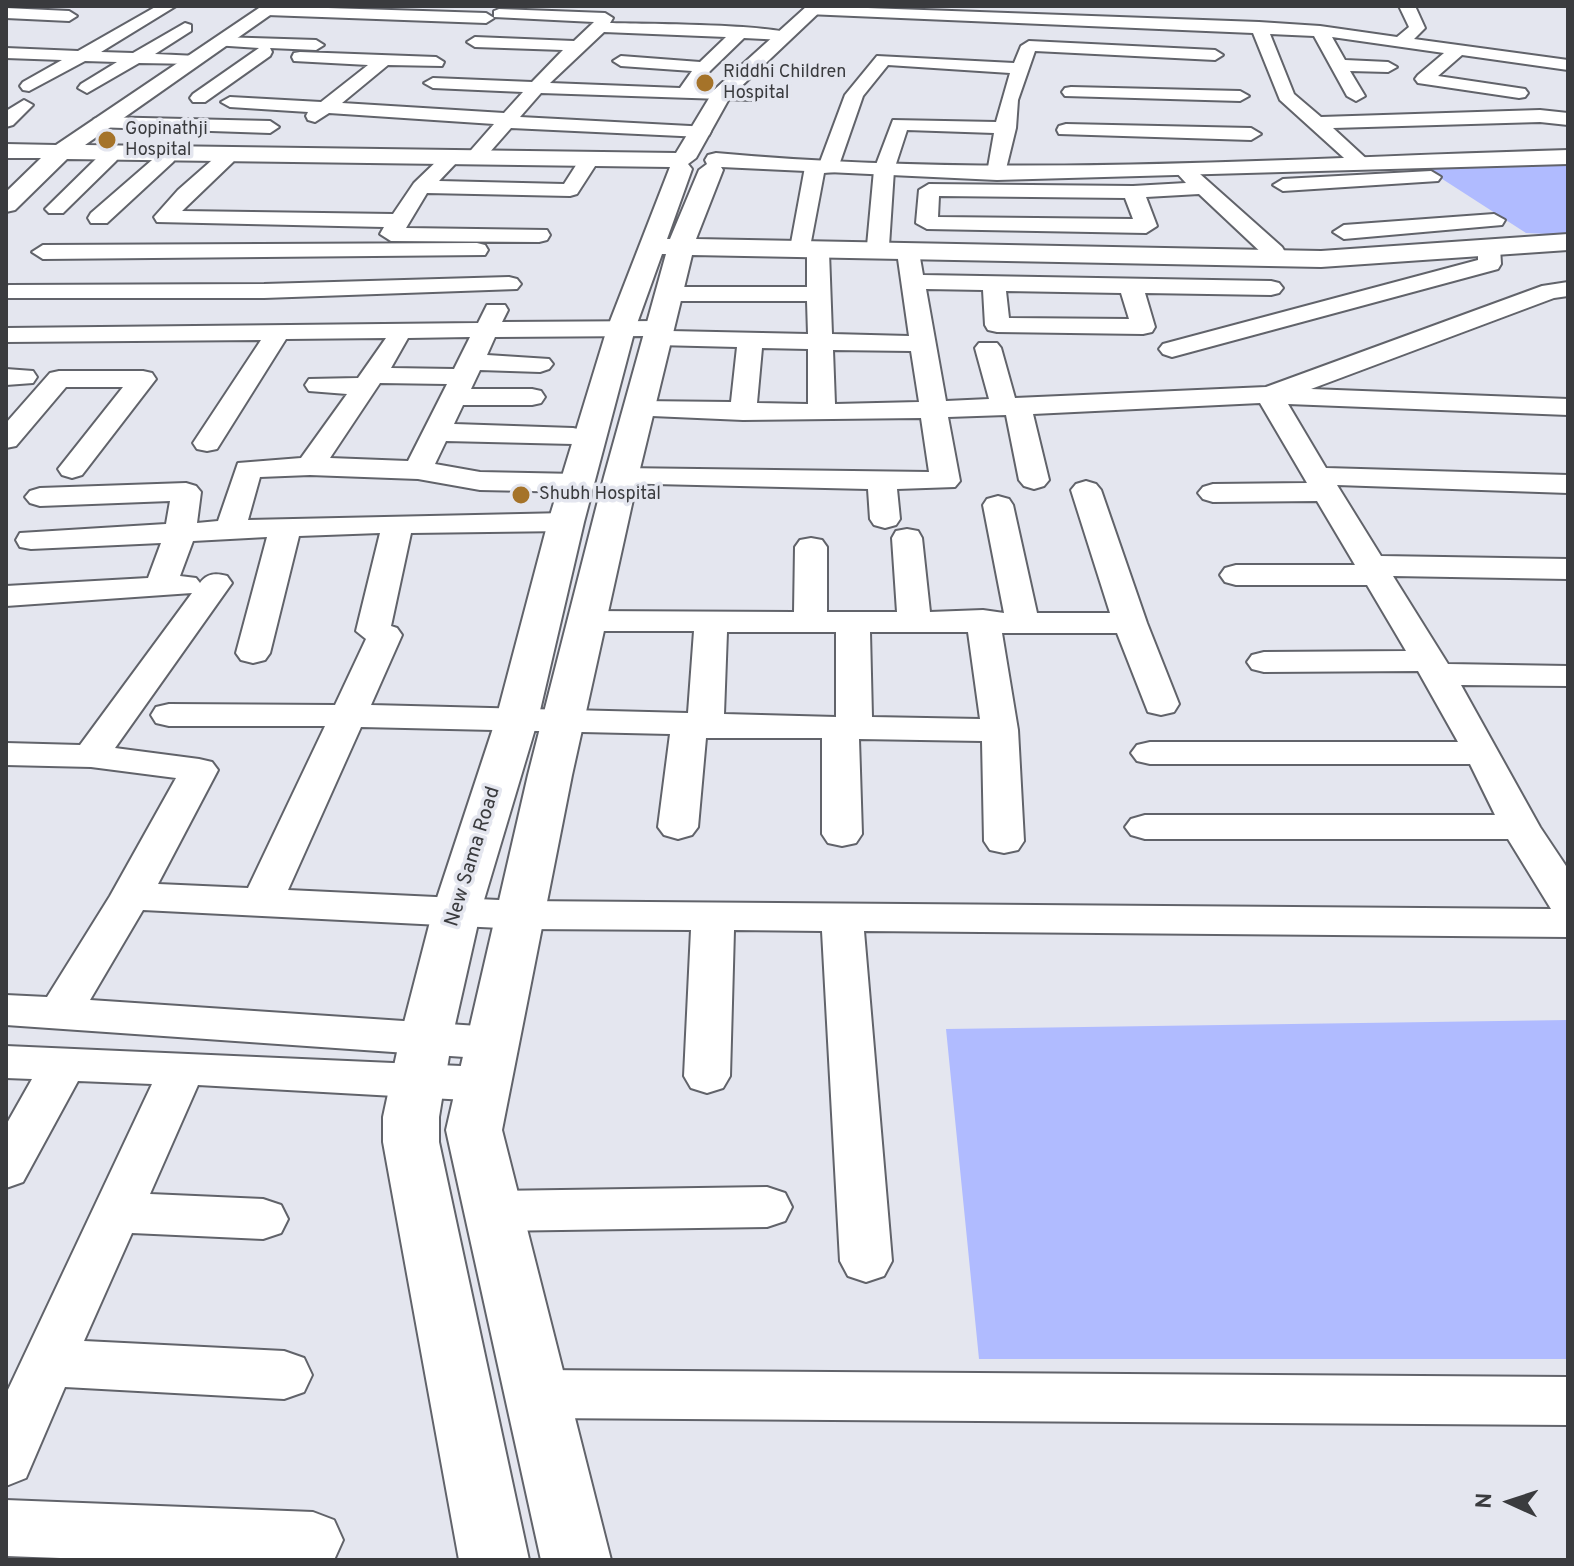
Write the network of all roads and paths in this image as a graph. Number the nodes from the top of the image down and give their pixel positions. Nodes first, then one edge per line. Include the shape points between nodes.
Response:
1 (88, 6) edge
2 (168, 6) edge
3 (547, 6) edge
4 (1407, 6) edge
5 (1077, 7) edge
6 (271, 8) edge
7 (611, 8) dead end
8 (821, 11) edge
9 (949, 11) edge
10 (6, 13) edge
11 (1292, 14) dead end
12 (757, 17) dead end
13 (1192, 18) junction
14 (370, 20) edge
15 (299, 23) dead end
16 (1031, 25) edge
17 (64, 27) junction
18 (1259, 27) junction
19 (185, 28) dead end
20 (599, 28) junction
21 (907, 28) junction
22 (658, 29) junction
23 (1320, 31) junction
24 (741, 32) junction
25 (784, 35) junction
26 (220, 42) junction
27 (316, 45) dead end
28 (578, 46) junction
29 (641, 46) junction
30 (1458, 50) junction
31 (720, 51) junction
32 (264, 52) dead end
33 (6, 53) edge
34 (26, 53) junction
35 (1328, 54) junction
36 (1396, 54) junction
37 (82, 55) junction
38 (137, 58) junction
39 (191, 60) junction
40 (384, 60) junction
41 (883, 60) junction
42 (621, 61) junction
43 (436, 62) dead end
44 (928, 62) junction
45 (1542, 62) junction
46 (529, 63) dead end
47 (6, 64) edge
48 (1568, 65) edge
49 (1021, 69) junction
50 (548, 75) junction
51 (605, 75) junction
52 (1234, 75) dead end
53 (167, 77) junction
54 (365, 77) junction
55 (226, 79) junction
56 (694, 80) junction
57 (917, 82) dead end
58 (29, 86) dead end
59 (87, 88) dead end
60 (346, 92) junction
61 (1071, 92) dead end
62 (1519, 93) junction
63 (721, 94) junction
64 (401, 95) dead end
65 (746, 96) junction
66 (1356, 96) dead end
67 (199, 98) dead end
68 (230, 102) dead end
69 (24, 105) dead end
70 (1243, 105) junction
71 (326, 109) junction
72 (1565, 115) edge
73 (1499, 117) junction
74 (509, 120) junction
75 (6, 121) edge
76 (733, 121) dead end
77 (101, 123) junction
78 (1316, 123) junction
79 (1007, 128) junction
80 (1102, 130) junction
81 (290, 131) junction
82 (1172, 132) junction
83 (1251, 134) junction
84 (6, 154) edge
85 (59, 154) junction
86 (262, 154) junction
87 (1106, 156) dead end
88 (109, 157) junction
89 (475, 157) junction
90 (1568, 157) edge
91 (166, 158) junction
92 (226, 158) junction
93 (700, 159) junction
94 (1180, 160) junction
95 (448, 161) junction
96 (587, 163) junction
97 (1361, 163) junction
98 (1261, 165) junction
99 (822, 168) junction
100 (884, 170) junction
101 (997, 173) junction
102 (1431, 177) dead end
103 (1283, 185) junction
104 (1203, 188) junction
105 (1133, 192) junction
106 (185, 194) junction
107 (216, 194) dead end
108 (385, 197) dead end
109 (411, 204) junction
110 (6, 205) edge
111 (56, 209) dead end
112 (437, 210) dead end
113 (99, 218) dead end
114 (296, 219) junction
115 (1494, 220) dead end
116 (539, 235) dead end
117 (1354, 240) junction
118 (1568, 240) edge
119 (667, 243) junction
120 (878, 246) junction
121 (810, 247) junction
122 (1489, 247) junction
123 (477, 250) dead end
124 (43, 252) dead end
125 (908, 252) junction
126 (1274, 252) junction
127 (278, 253) junction
128 (518, 256) dead end
129 (913, 282) junction
130 (509, 284) junction
131 (994, 284) junction
132 (1131, 286) junction
133 (1271, 288) dead end
134 (1559, 290) edge
135 (264, 291) junction
136 (9, 292) dead end
137 (818, 294) junction
138 (1568, 317) edge
139 (654, 323) junction
140 (485, 330) junction
141 (240, 333) junction
142 (278, 333) junction
143 (820, 334) junction
144 (6, 335) edge
145 (146, 336) junction
146 (397, 340) dead end
147 (750, 341) junction
148 (922, 344) junction
149 (988, 348) dead end
150 (1172, 349) dead end
151 (540, 364) dead end
152 (109, 378) junction
153 (462, 379) junction
154 (370, 381) junction
155 (318, 385) dead end
156 (1269, 395) junction
157 (532, 397) dead end
158 (1011, 407) junction
159 (1568, 407) edge
160 (639, 409) junction
161 (933, 410) junction
162 (743, 412) junction
163 (822, 412) junction
164 (436, 432) junction
165 (573, 436) dead end
166 (6, 440) edge
167 (207, 443) dead end
168 (324, 466) junction
169 (72, 469) dead end
170 (418, 470) junction
171 (1034, 480) dead end
172 (882, 481) junction
173 (1320, 484) junction
174 (1568, 484) edge
175 (1086, 490) dead end
176 (1213, 493) dead end
177 (588, 494) junction
178 (40, 497) dead end
179 (998, 505) dead end
180 (398, 524) junction
181 (331, 525) junction
182 (285, 529) junction
183 (230, 531) junction
184 (180, 534) junction
185 (18, 541) edge
186 (811, 547) dead end
187 (1568, 569) edge
188 (1376, 570) junction
189 (1236, 575) dead end
190 (160, 587) junction
191 (9, 600) edge
192 (983, 620) junction
193 (586, 621) junction
194 (810, 621) junction
195 (914, 621) junction
196 (1022, 621) junction
197 (711, 622) junction
198 (853, 622) junction
199 (1130, 623) junction
200 (253, 653) dead end
201 (1264, 662) dead end
202 (1433, 668) junction
203 (1568, 676) edge
204 (1161, 704) dead end
205 (352, 714) junction
206 (169, 715) dead end
207 (517, 719) junction
208 (563, 720) junction
209 (697, 726) junction
210 (847, 729) junction
211 (1000, 730) junction
212 (1150, 753) dead end
213 (1483, 753) junction
214 (6, 754) edge
215 (91, 756) junction
216 (678, 827) dead end
217 (1145, 827) dead end
218 (1521, 827) junction
219 (842, 834) dead end
220 (1004, 841) dead end
221 (1564, 889) edge
222 (131, 896) junction
223 (263, 901) junction
224 (457, 910) junction
225 (520, 915) junction
226 (713, 916) junction
227 (842, 917) junction
228 (1568, 923) edge
229 (6, 1010) edge
230 (59, 1014) junction
231 (422, 1060) junction
232 (6, 1062) edge
233 (488, 1064) junction
234 (63, 1066) junction
235 (183, 1068) junction
236 (707, 1076) dead end
237 (6, 1169) edge
238 (767, 1207) dead end
239 (493, 1211) junction
240 (118, 1213) junction
241 (263, 1219) dead end
242 (866, 1261) dead end
243 (47, 1363) junction
244 (284, 1375) dead end
245 (537, 1394) junction
246 (1568, 1401) edge
247 (6, 1460) edge
248 (6, 1528) edge
249 (313, 1540) dead end
250 (494, 1560) edge
251 (576, 1560) edge

1 - 17 street
2 - 37 street
3 - 7 street
4 - 36 street via 1417,28
5 - 13 street
6 - 14 street
6 - 26 street
8 - 12 street
8 - 21 street
8 - 25 street, New Sama Road
8 - 65 street
9 - 16 street via 986,26
9 - 21 street
10 - 17 street
11 - 13 street
13 - 16 street
13 - 18 street
14 - 15 street
14 - 20 street via 605,18
14 - 28 street via 467,38
16 - 16 street via 1092,58 1219,49
16 - 49 street
17 - 34 street
18 - 23 street
18 - 78 street via 1274,49 1286,96
19 - 38 street
20 - 22 street
20 - 28 street
21 - 41 street
22 - 24 street
22 - 29 street
23 - 35 street
23 - 36 street
24 - 25 street
24 - 31 street
25 - 63 street, New Sama Road
26 - 27 street
26 - 39 street
28 - 50 street
29 - 31 street
29 - 42 street
30 - 36 street
30 - 45 street
30 - 62 street via 1424,79
31 - 56 street
32 - 55 street
33 - 34 street
34 - 37 street
34 - 47 street
35 - 36 street
35 - 66 street
37 - 38 street
37 - 58 street
38 - 39 street
38 - 59 street
39 - 53 street
40 - 43 street
40 - 54 street
40 - 54 street via 296,65
41 - 44 street
41 - 99 street via 854,95
42 - 51 street
42 - 56 street
44 - 49 street via 954,72
44 - 57 street
45 - 48 street
45 - 62 street
46 - 50 street
49 - 79 street via 1009,100
50 - 51 street
50 - 54 street via 424,81
50 - 56 street
50 - 74 street
51 - 56 street
52 - 70 street
53 - 55 street
53 - 77 street
54 - 60 street
55 - 60 street
55 - 67 street
56 - 63 street
60 - 64 street
60 - 71 street
61 - 70 street
62 - 73 street
63 - 65 street
63 - 93 street, New Sama Road
65 - 76 street
68 - 71 street
69 - 75 street
70 - 80 street via 1065,120
70 - 83 street
71 - 74 street
71 - 81 street
72 - 73 street
73 - 78 street
74 - 89 street
74 - 93 street
77 - 81 street
77 - 85 street
78 - 97 street
79 - 100 street via 900,124
79 - 101 street
80 - 82 street
80 - 87 street
81 - 86 street
82 - 83 street
82 - 94 street
83 - 98 street
84 - 85 street
85 - 86 street
85 - 88 street
85 - 110 street
86 - 89 street
88 - 91 street
88 - 111 street
89 - 93 street
90 - 97 street
91 - 92 street
91 - 113 street
92 - 95 street
92 - 106 street
93 - 96 street
93 - 99 street
93 - 119 street, New Sama Road
94 - 98 street
94 - 101 street
94 - 104 street
95 - 96 street
95 - 109 street
96 - 109 street via 570,190
97 - 98 street
98 - 103 street
99 - 100 street
99 - 121 street
100 - 101 street
100 - 120 street
102 - 103 street
103 - 117 street
104 - 105 street
104 - 126 street
105 - 105 street via 929,190 927,223 1146,226
106 - 107 street
106 - 114 street via 165,217
108 - 109 street
109 - 112 street
109 - 114 street
109 - 116 street via 391,234
114 - 127 street
115 - 117 street
117 - 118 street
117 - 126 street
118 - 122 street
119 - 121 street
119 - 139 street, New Sama Road
120 - 121 street
120 - 126 street
121 - 125 street
121 - 137 street
122 - 125 street via 1321,259
122 - 150 street via 1490,264
123 - 127 street
124 - 127 street
125 - 129 street
127 - 135 street
128 - 130 street
129 - 131 street
129 - 148 street
130 - 135 street
130 - 140 street
131 - 132 street
131 - 132 street via 997,325 1143,327
132 - 133 street
134 - 138 street
134 - 156 street
135 - 136 street
135 - 141 street
137 - 139 street
137 - 143 street
139 - 140 street
139 - 143 street
139 - 147 street
139 - 160 street, New Sama Road
139 - 177 street, New Sama Road
140 - 142 street
140 - 153 street
141 - 142 street
141 - 145 street
142 - 167 street
143 - 147 street
143 - 148 street
143 - 163 street
144 - 145 street
145 - 152 street
146 - 154 street
147 - 162 street
148 - 161 street
149 - 158 street
151 - 153 street
152 - 166 street via 59,379
152 - 169 street via 143,379
153 - 154 street
153 - 157 street
153 - 164 street
154 - 155 street
154 - 168 street
156 - 158 street
156 - 159 street
156 - 173 street
158 - 161 street
158 - 171 street
160 - 162 street
160 - 177 street, New Sama Road
161 - 163 street
161 - 172 street via 945,481
162 - 163 street
164 - 165 street
164 - 170 street
168 - 170 street
168 - 181 street
168 - 183 street via 248,469
170 - 177 street
172 - 177 street
172 - 195 street
173 - 174 street
173 - 176 street
173 - 188 street
175 - 199 street
177 - 180 street
177 - 193 street, New Sama Road
177 - 207 street, New Sama Road
178 - 184 street via 186,492
179 - 196 street
180 - 181 street
180 - 205 street via 379,633
181 - 182 street
182 - 183 street
182 - 200 street
183 - 184 street
184 - 185 street
184 - 190 street
186 - 194 street
187 - 188 street
188 - 189 street
188 - 202 street
190 - 191 street
190 - 215 street via 216,583
192 - 195 street
192 - 196 street
192 - 211 street
193 - 197 street
193 - 208 street, New Sama Road
194 - 197 street
194 - 198 street
195 - 198 street
196 - 199 street
197 - 209 street
198 - 210 street
199 - 204 street
201 - 202 street
202 - 203 street
202 - 213 street
205 - 206 street
205 - 207 street
205 - 223 street
207 - 208 street
207 - 224 street, New Sama Road
208 - 209 street
208 - 225 street, New Sama Road
209 - 210 street
209 - 216 street
210 - 211 street
210 - 219 street
211 - 220 street
212 - 213 street
213 - 218 street
214 - 215 street
215 - 222 street via 199,770
217 - 218 street
218 - 221 street
222 - 223 street
222 - 230 street
223 - 224 street
224 - 225 street
224 - 231 street, New Sama Road
225 - 226 street
225 - 233 street, New Sama Road
226 - 227 street
226 - 236 street
227 - 228 street
227 - 242 street
229 - 230 street
230 - 231 street
231 - 233 street
231 - 235 street
231 - 250 street, New Sama Road via 411,1142
232 - 234 street
233 - 239 street, New Sama Road via 474,1130
234 - 235 street
234 - 237 street
235 - 240 street
238 - 239 street
239 - 245 street, New Sama Road
240 - 241 street
240 - 243 street
243 - 244 street
243 - 247 street
245 - 246 street
245 - 251 street, New Sama Road
248 - 249 street

